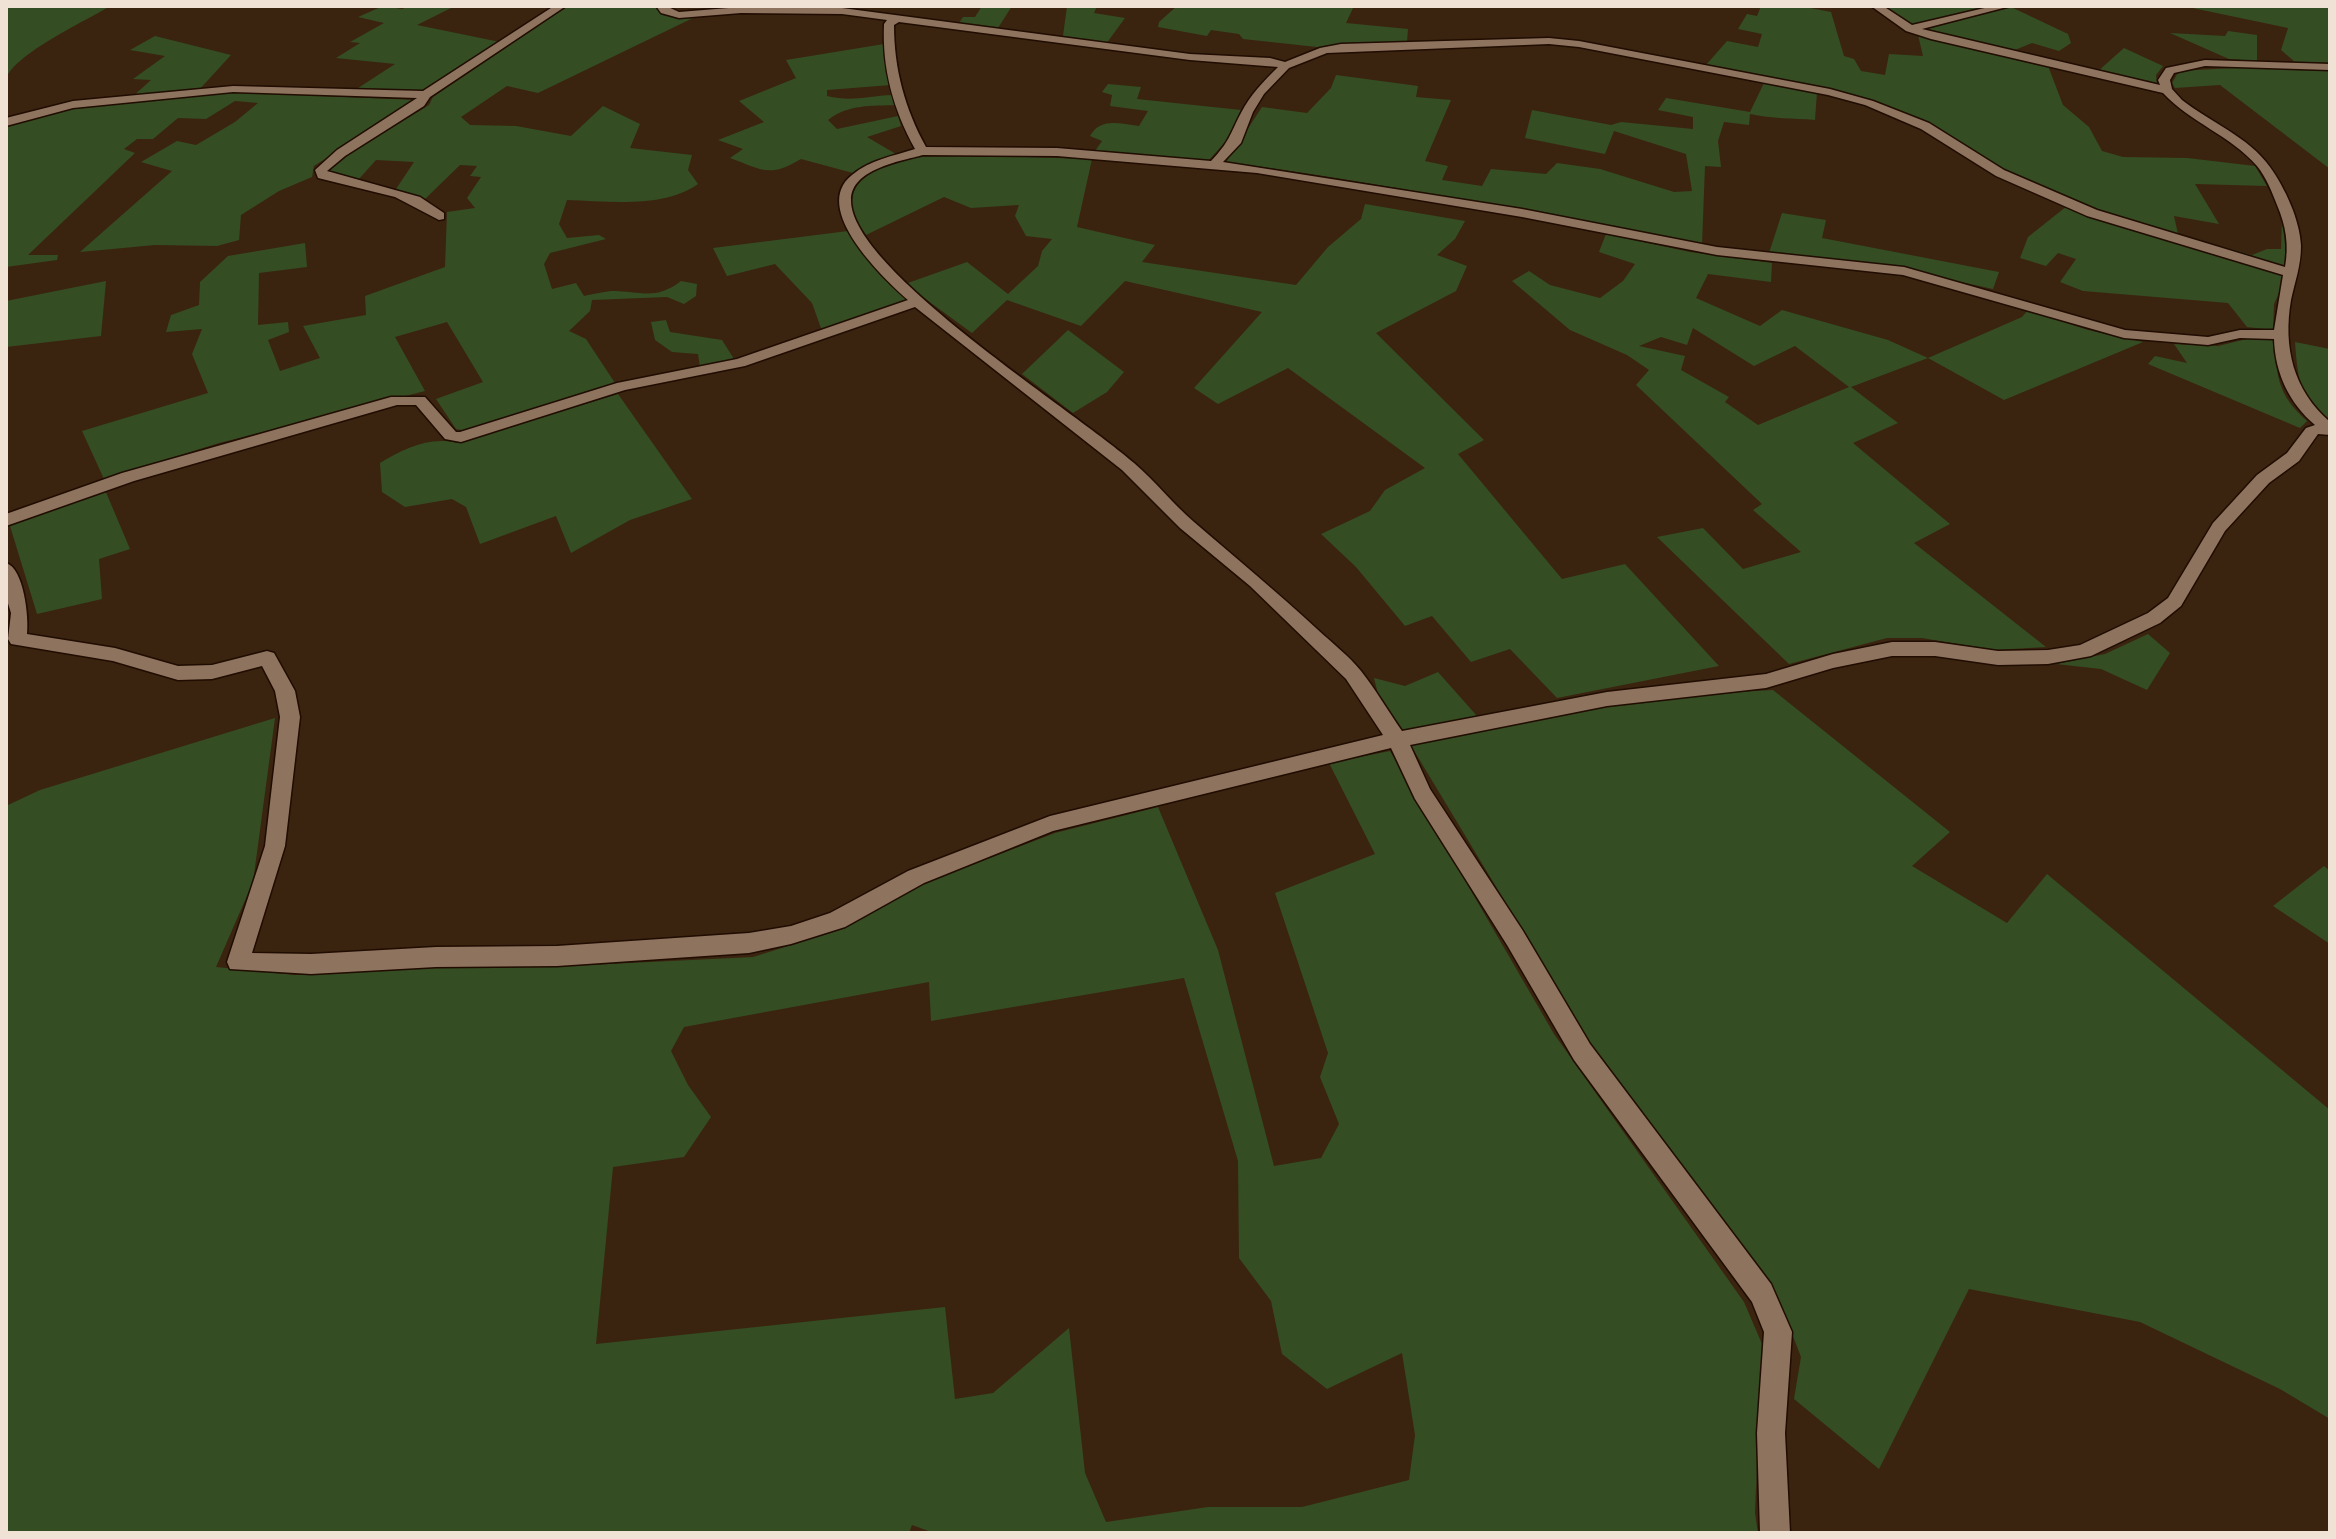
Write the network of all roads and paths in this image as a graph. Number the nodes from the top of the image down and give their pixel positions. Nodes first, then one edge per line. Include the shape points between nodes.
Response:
1 (561, 6) edge
2 (661, 6) edge
3 (1876, 6) edge
4 (2006, 6) edge
5 (896, 19) junction
6 (1910, 29) junction
7 (1285, 66) junction
8 (2330, 67) edge
9 (2167, 90) junction
10 (425, 95) junction
11 (6, 122) edge
12 (922, 151) junction
13 (1214, 165) junction
14 (439, 216) dead end
15 (2292, 273) junction
16 (917, 302) junction
17 (2282, 335) junction
18 (2328, 429) edge
19 (6, 520) edge
20 (6, 569) edge
21 (1398, 741) junction
22 (1775, 1533) edge

1 - 10 street
2 - 5 street via 679,15 809,10
3 - 6 street
4 - 6 street
5 - 7 street
5 - 12 street via 889,24 888,45 894,87
6 - 9 street
7 - 13 street via 1260,92 1235,143
7 - 15 street via 1341,47 1549,41 1830,92 1925,126 2000,173 2092,213
8 - 9 street via 2194,65 2170,70 2164,80
9 - 15 street via 2200,121 2262,164 2289,215
10 - 11 street via 233,89 73,105
10 - 14 street via 420,104 321,170 322,175 427,207
12 - 13 street via 1057,152
12 - 16 street via 875,165 854,179 844,203 863,246
13 - 17 street via 1327,179 1717,251 1904,271 2124,334 2208,341 2240,334
15 - 17 street
16 - 19 street via 740,363 622,386 461,437 451,436 420,400 396,400 128,477
16 - 21 street via 1128,466 1186,524 1310,630 1353,674
17 - 18 street via 2292,389 2303,408
18 - 21 street via 2312,431 2293,457 2263,479 2219,527 2175,602 2154,618 2084,651 1998,658 1892,649 1766,681 1607,699
20 - 21 street via 20,613 17,639 115,655 178,673 212,672 267,658 285,691 290,717 275,846 238,962 557,956 683,949 791,935 837,920 916,877 1050,824
21 - 22 street via 1422,793 1582,1052 1762,1293 1778,1332 1771,1433

